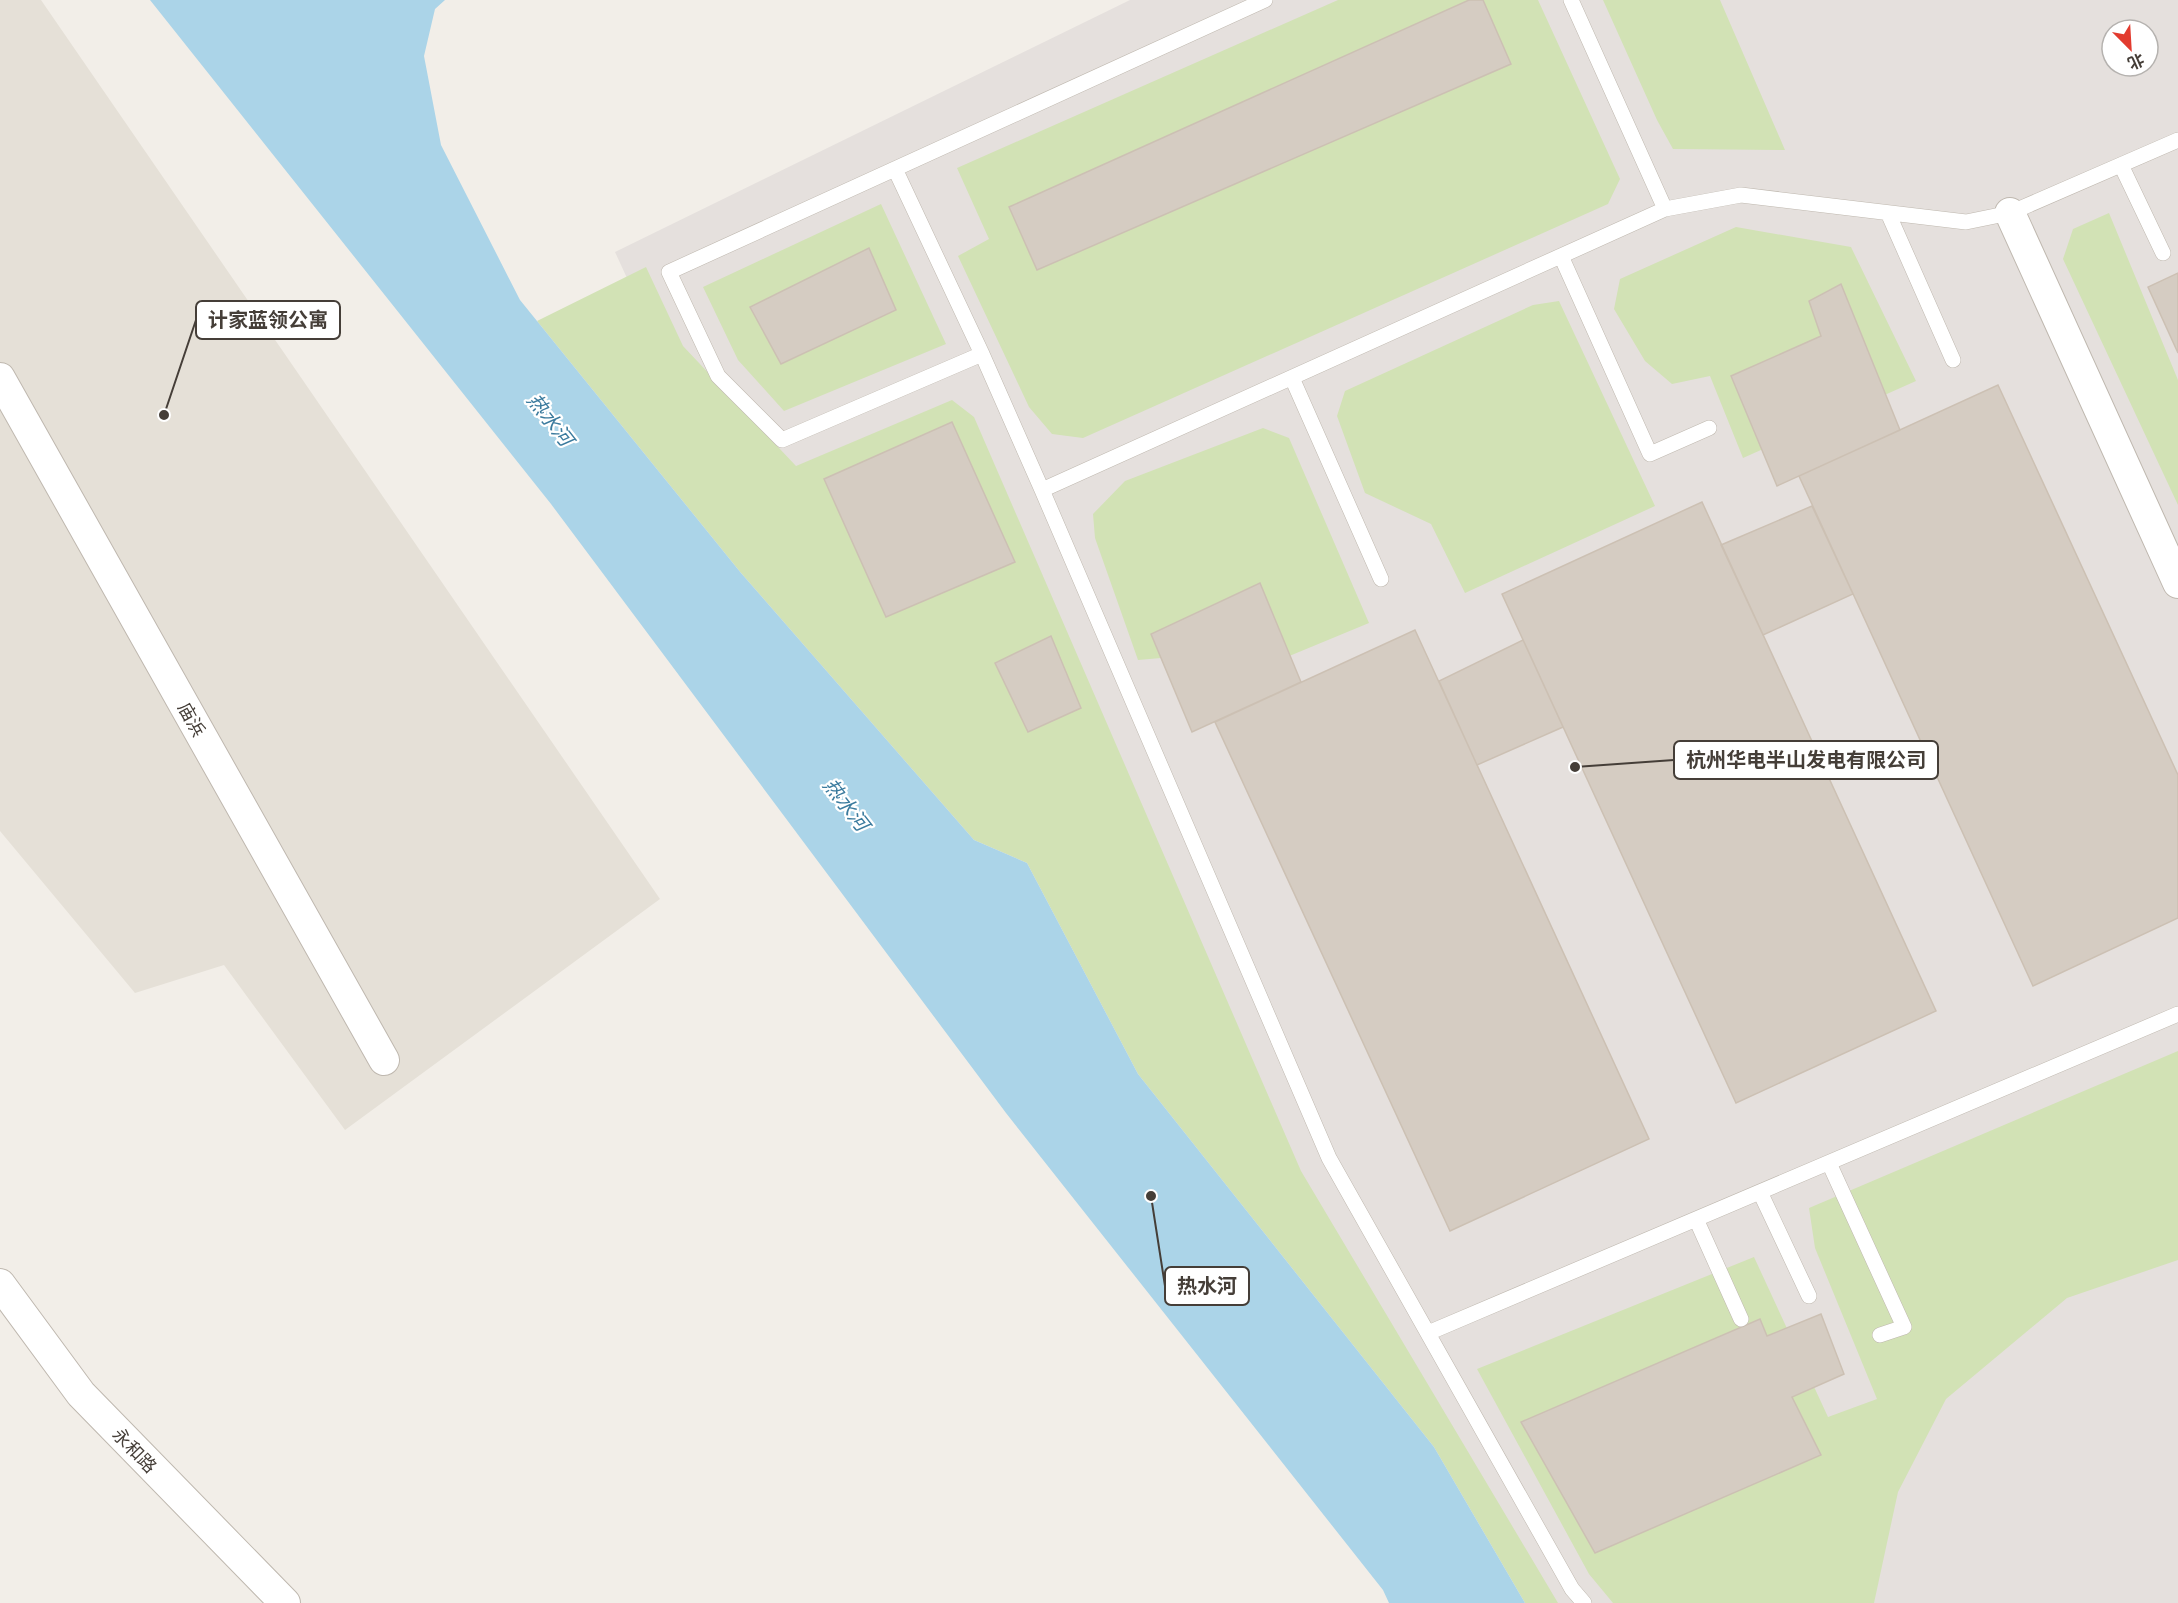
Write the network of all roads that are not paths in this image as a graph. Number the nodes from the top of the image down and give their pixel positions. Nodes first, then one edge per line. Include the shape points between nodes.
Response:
1 (1265, 0) edge
2 (1571, 0) edge
3 (2178, 140) edge
4 (2121, 165) junction
5 (895, 169) junction
6 (1665, 209) junction
7 (1888, 213) junction
8 (2010, 213) junction
9 (2163, 253) dead end
10 (1561, 255) junction
11 (982, 354) junction
12 (1953, 360) dead end
13 (0, 378) edge
14 (1292, 378) junction
15 (1709, 428) dead end
16 (1042, 490) junction
17 (1381, 579) dead end
18 (2178, 583) edge
19 (2178, 1014) edge
20 (384, 1060) dead end
21 (1828, 1163) junction
22 (1760, 1192) junction
23 (1696, 1219) junction
24 (0, 1284) edge
25 (1809, 1296) dead end
26 (1741, 1319) dead end
27 (1428, 1333) junction
28 (1880, 1335) dead end
29 (285, 1603) edge
30 (1584, 1603) edge

1 - 5 lane
2 - 6 lane
3 - 4 lane
4 - 8 lane
4 - 9 lane
5 - 11 lane
5 - 11 lane via 669,272 718,376 782,440
6 - 7 lane via 1741,195
6 - 10 lane
7 - 8 lane via 1966,222
7 - 12 lane
8 - 18 street
10 - 14 lane
10 - 15 lane via 1650,454
11 - 16 lane
13 - 20 street, 庙浜
14 - 16 lane
14 - 17 lane
16 - 27 lane via 1329,1158
19 - 21 lane
21 - 22 lane
21 - 28 lane via 1904,1327
22 - 23 lane
22 - 25 lane
23 - 26 lane
23 - 27 lane
24 - 29 street, 永和路 via 81,1394
27 - 30 lane via 1572,1589

